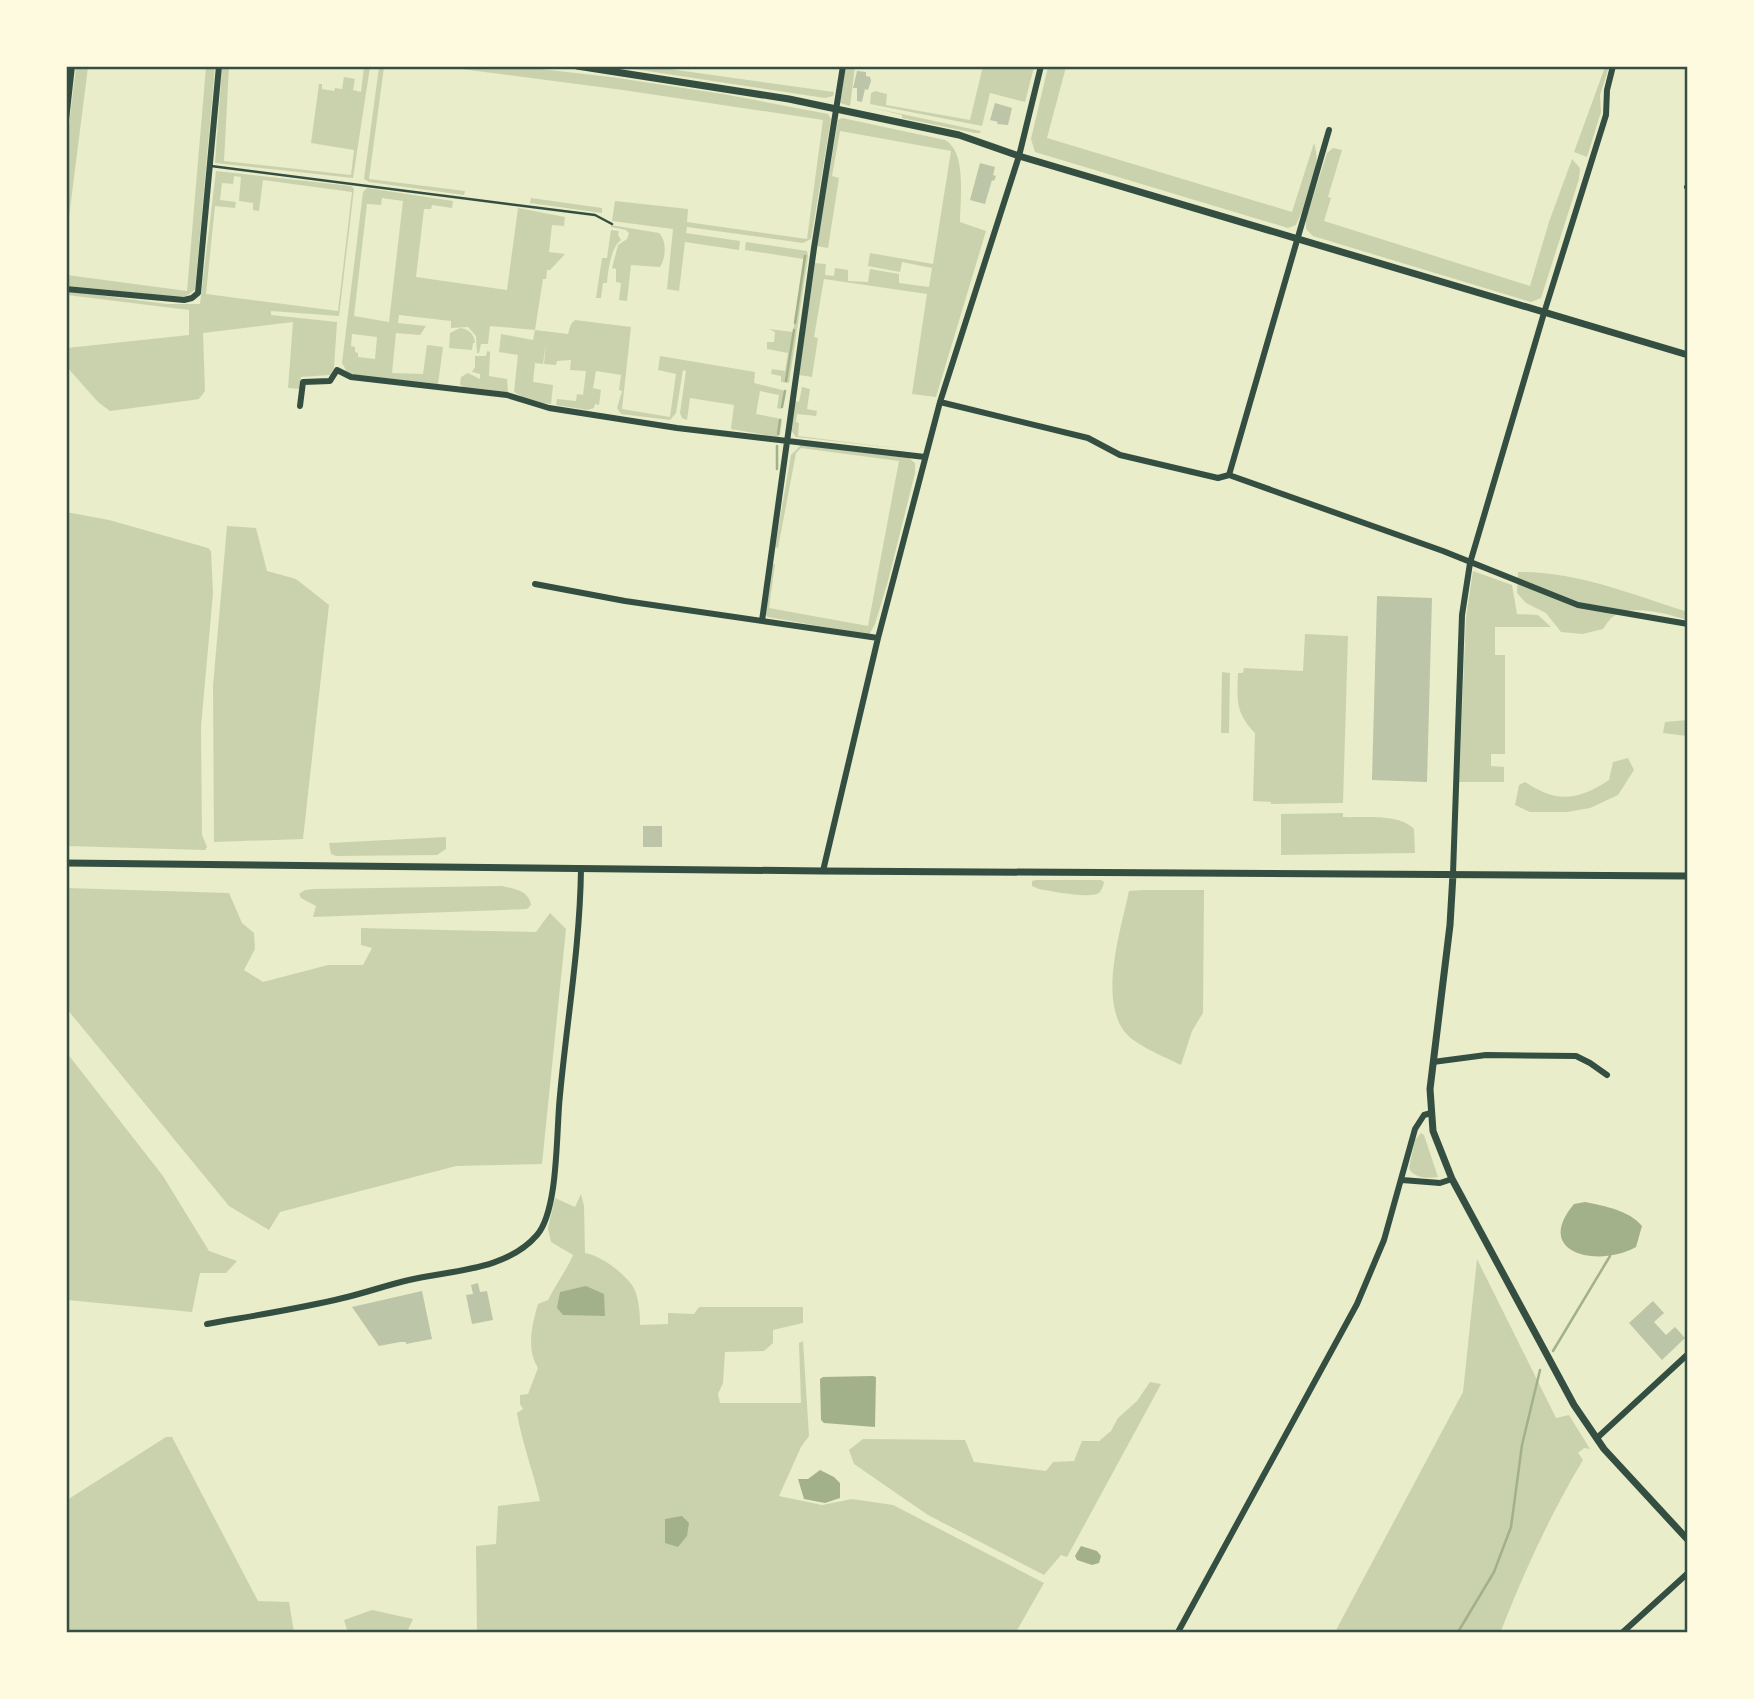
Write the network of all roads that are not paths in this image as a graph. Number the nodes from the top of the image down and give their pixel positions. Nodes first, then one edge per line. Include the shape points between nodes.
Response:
1 (72, 66) edge
2 (219, 66) edge
3 (577, 66) edge
4 (843, 66) edge
5 (1041, 66) edge
6 (1613, 66) edge
7 (836, 109) junction
8 (66, 120) edge
9 (1329, 130) dead end
10 (1019, 156) junction
11 (211, 166) junction
12 (612, 224) dead end
13 (1298, 238) junction
14 (66, 289) edge
15 (1544, 313) junction
16 (1688, 355) edge
17 (940, 402) junction
18 (300, 406) dead end
19 (787, 440) junction
20 (925, 457) junction
21 (1229, 475) junction
22 (1470, 563) junction
23 (535, 584) dead end
24 (762, 621) junction
25 (1688, 624) edge
26 (878, 638) junction
27 (66, 863) edge
28 (581, 869) junction
29 (823, 872) junction
30 (1453, 874) junction
31 (1688, 876) edge
32 (1433, 1062) junction
33 (1607, 1075) dead end
34 (1431, 1113) junction
35 (1452, 1179) junction
36 (1402, 1180) junction
37 (207, 1324) dead end
38 (1688, 1354) edge
39 (1597, 1438) junction
40 (1688, 1540) edge
41 (1688, 1573) edge
42 (1178, 1633) edge
43 (1623, 1633) edge

1 - 8 street
2 - 11 street
3 - 7 street
4 - 7 street
5 - 10 street
6 - 15 street via 1606,115
7 - 10 street via 959,135
7 - 19 street
9 - 13 street
10 - 13 street
10 - 17 street
11 - 12 lane via 595,215
11 - 14 street via 200,285 195,297 184,300
13 - 15 street
13 - 21 street
15 - 16 street
15 - 22 street
17 - 20 street
17 - 21 street via 1088,438 1120,455 1218,478
18 - 19 street via 303,382 330,381 337,370 351,377 507,395 554,409
19 - 20 street
19 - 24 street
20 - 26 street
21 - 22 street
22 - 25 street via 1578,605
22 - 30 street via 1462,615
23 - 24 street
24 - 26 street
26 - 29 street
27 - 28 street
28 - 29 street
28 - 37 street via 552,1185 538,1234 508,1257 484,1265 300,1308
29 - 30 street
30 - 31 street
30 - 32 street
32 - 33 street via 1486,1055 1576,1056
32 - 34 street
34 - 35 street
34 - 36 street via 1424,1115 1415,1129
35 - 36 street via 1440,1183
35 - 39 street via 1538,1341
36 - 42 street via 1384,1240 1357,1304
38 - 39 street
39 - 40 street
41 - 43 street

